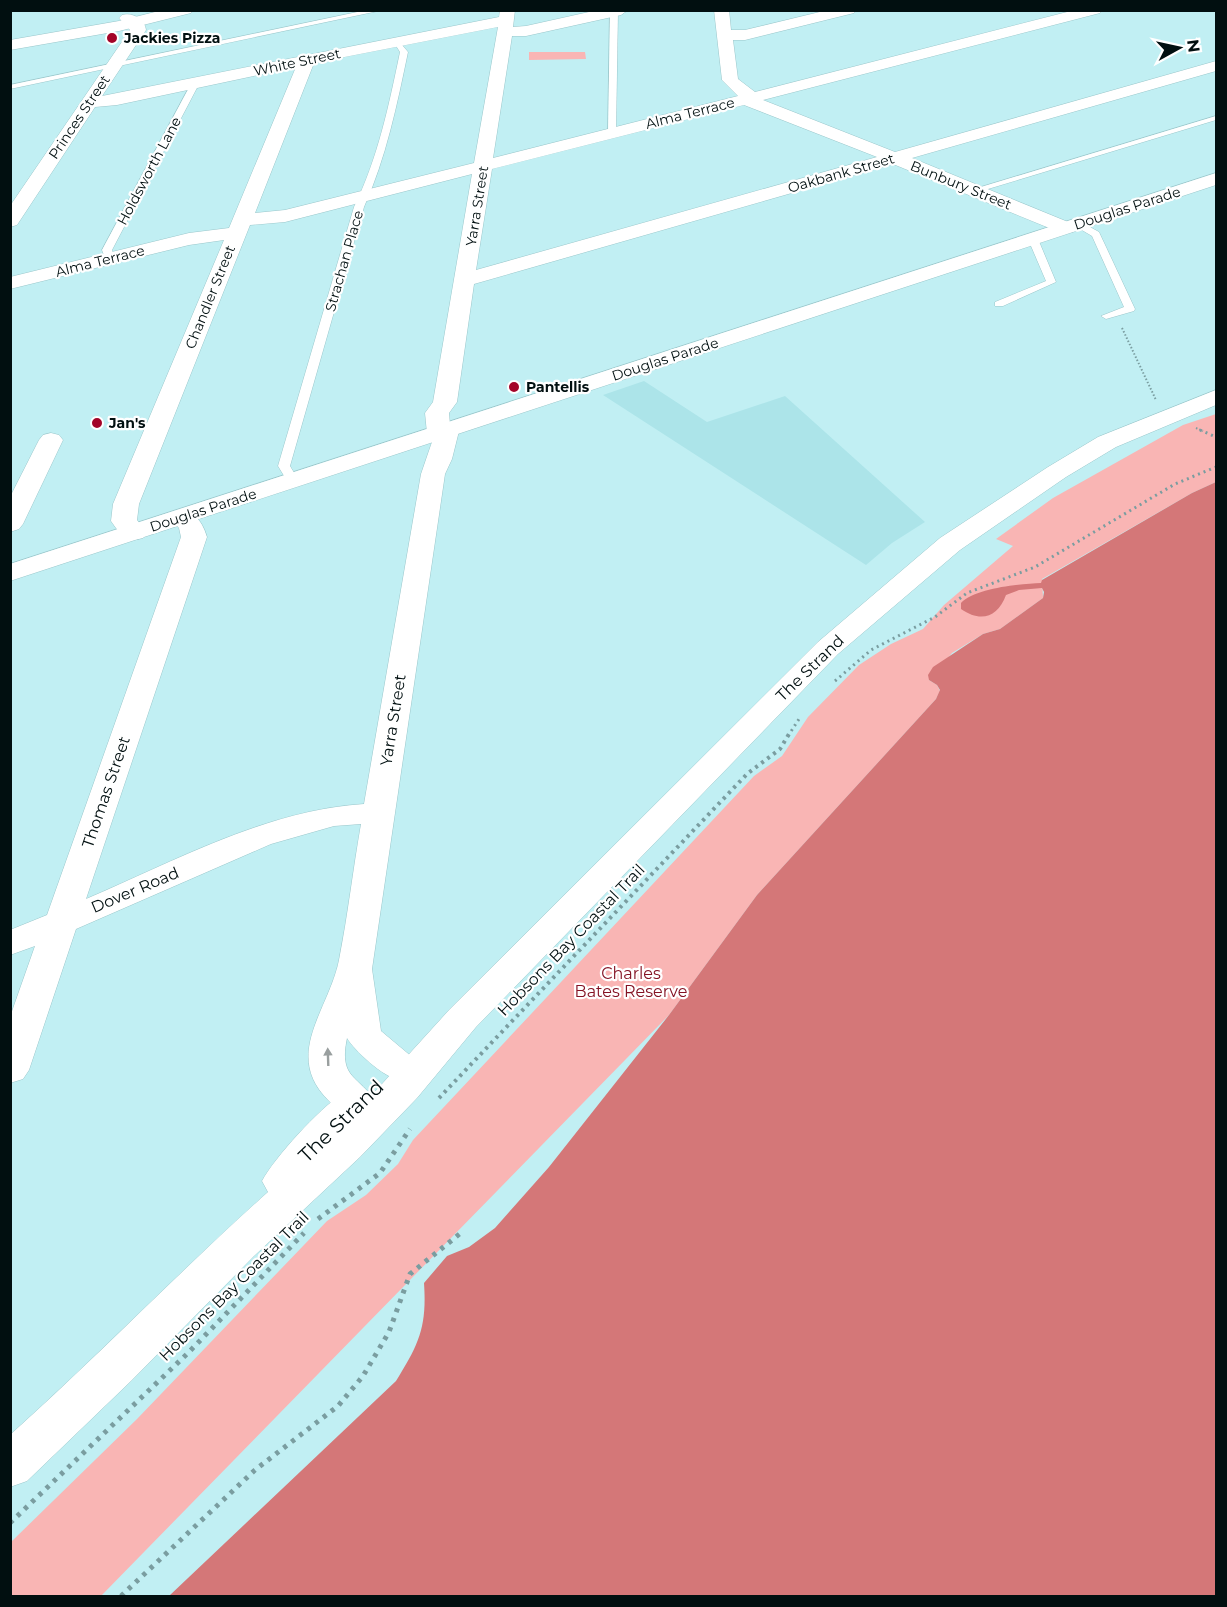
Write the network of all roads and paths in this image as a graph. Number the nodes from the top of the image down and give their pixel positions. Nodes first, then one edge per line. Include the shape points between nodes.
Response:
1 (177, 10) edge
2 (185, 10) edge
3 (380, 10) edge
4 (721, 10) edge
5 (849, 10) edge
6 (1026, 10) edge
7 (1095, 10) edge
8 (616, 11) edge
9 (130, 20) junction
10 (506, 21) edge
11 (1042, 24) junction
12 (725, 35) junction
13 (397, 41) junction
14 (10, 43) edge
15 (307, 61) junction
16 (113, 65) junction
17 (1216, 66) edge
18 (195, 84) junction
19 (10, 87) edge
20 (747, 98) junction
21 (87, 103) junction
22 (1216, 118) edge
23 (612, 133) junction
24 (895, 158) junction
25 (483, 166) junction
26 (1216, 179) edge
27 (975, 190) junction
28 (364, 196) junction
29 (10, 221) edge
30 (1072, 226) junction
31 (239, 227) junction
32 (1034, 239) junction
33 (109, 259) junction
34 (465, 280) junction
35 (10, 283) edge
36 (999, 304) dead end
37 (1110, 315) joint
38 (1216, 397) edge
39 (1156, 400) dead end
40 (445, 402) junction
41 (473, 422) junction
42 (443, 432) junction
43 (51, 440) dead end
44 (402, 445) junction
45 (1216, 467) edge
46 (433, 474) junction
47 (293, 480) junction
48 (182, 517) junction
49 (10, 524) edge
50 (134, 533) junction
51 (10, 573) edge
52 (832, 684) dead end
53 (802, 714) dead end
54 (379, 802) junction
55 (61, 922) junction
56 (10, 944) edge
57 (355, 967) junction
58 (10, 1070) edge
59 (391, 1098) junction
60 (438, 1099) dead end
61 (462, 1232) dead end
62 (10, 1466) edge
63 (10, 1523) edge
64 (121, 1596) edge

1 - 9 street
2 - 9 street
3 - 16 lane
4 - 12 street
5 - 12 street via 750,34
6 - 11 street via 1031,20
7 - 11 street, Alma Terrace
8 - 10 street, White Street via 524,32
8 - 23 lane
9 - 14 street
9 - 16 street, Princes Street via 139,28
10 - 13 street, White Street
10 - 25 street, Yarra Street
11 - 20 street, Alma Terrace
12 - 20 street via 730,80 725,90
13 - 15 street, White Street
13 - 28 lane, Strachan Place via 404,52 399,78
15 - 18 street, White Street
15 - 31 street, Chandler Street
16 - 19 lane
16 - 21 street, Princes Street
17 - 24 street, Oakbank Street
18 - 21 street, White Street
18 - 33 lane, Holdsworth Lane via 107,250
20 - 23 street, Alma Terrace
20 - 24 street, Bunbury Street
21 - 29 street, Princes Street
22 - 27 lane
23 - 25 street, Alma Terrace
24 - 27 street, Bunbury Street
24 - 34 street, Oakbank Street
25 - 28 street, Alma Terrace
25 - 34 street, Yarra Street
26 - 30 street, Douglas Parade
27 - 30 street, Bunbury Street
28 - 31 street, Alma Terrace
28 - 47 lane, Strachan Place via 284,466
30 - 32 street, Douglas Parade
30 - 37 lane via 1096,234 1130,309
31 - 33 street, Alma Terrace
31 - 50 street, Chandler Street via 126,504 124,521
32 - 36 lane via 1051,282
32 - 41 street, Douglas Parade
33 - 35 street, Alma Terrace
34 - 40 street, Yarra Street
37 - 39 path
38 - 59 street, The Strand via 1107,442 1002,508 905,580 828,648 463,1018
40 - 41 street
40 - 42 street, Yarra Street via 437,413
41 - 42 street, Douglas Parade
42 - 44 street, Douglas Parade
42 - 46 street, Yarra Street via 440,459
43 - 49 street
44 - 46 street via 427,456
44 - 47 street, Douglas Parade
45 - 52 path via 1175,484 1035,567 967,593 935,617 877,646
46 - 54 street, Yarra Street
47 - 48 street, Douglas Parade
48 - 50 street, Douglas Parade
48 - 55 street, Thomas Street via 191,526 194,537
50 - 51 street, Douglas Parade
53 - 60 path, Hobsons Bay Coastal Trail via 780,749 747,774
54 - 55 street, Dover Road via 260,837
54 - 57 street, Yarra Street
55 - 56 street, Dover Road
55 - 58 street, Thomas Street
57 - 59 street, Yarra Street via 364,1036
59 -> 57 street, Yarra Street via 337,1087 328,1069 331,1030
59 - 62 street, The Strand via 324,1167
59 - 63 path, Hobsons Bay Coastal Trail via 380,1173 311,1226 188,1353
61 - 64 path via 410,1274 389,1332 363,1376 338,1406 255,1470

